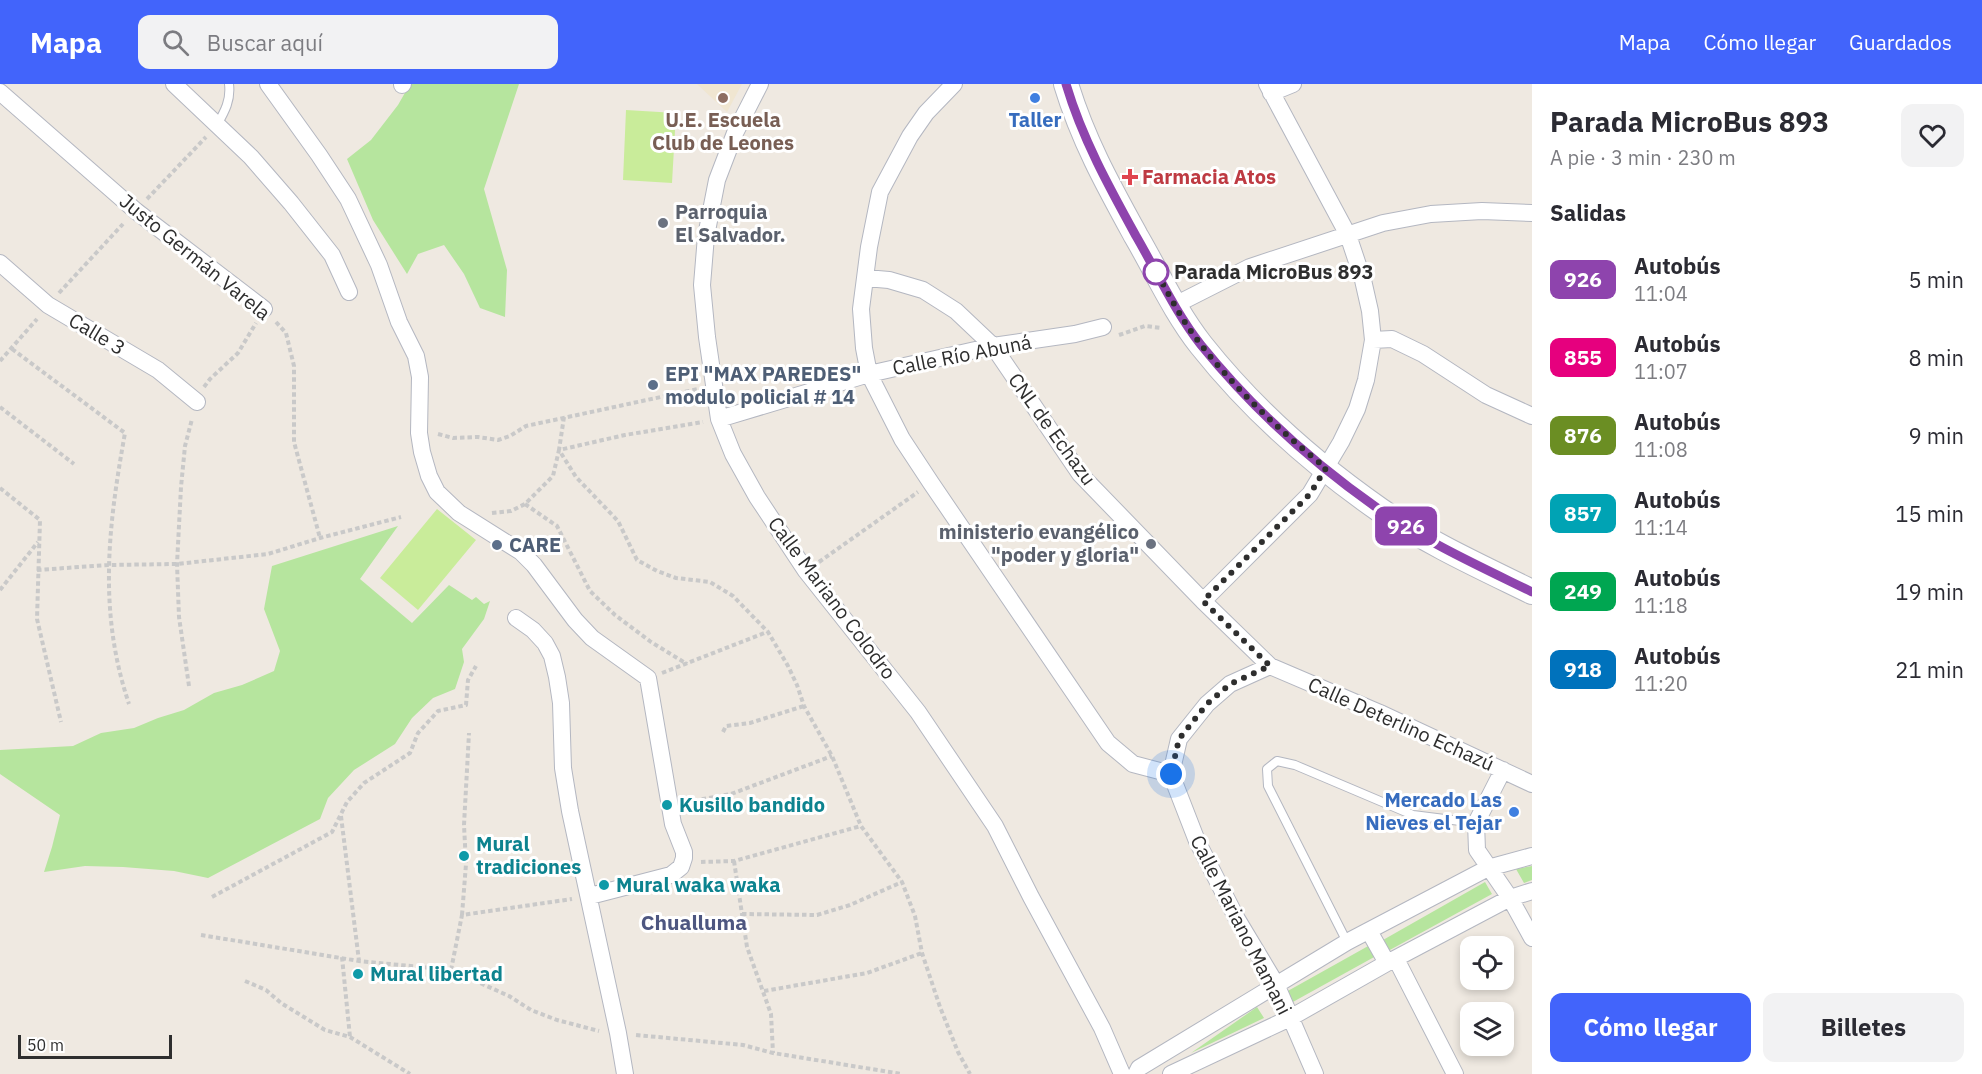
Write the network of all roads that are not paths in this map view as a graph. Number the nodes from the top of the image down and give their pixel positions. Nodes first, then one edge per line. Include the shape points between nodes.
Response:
1 (174, 84) edge
2 (229, 84) edge
3 (268, 84) edge
4 (760, 84) edge
5 (954, 84) edge
6 (1066, 84) edge
7 (1293, 84) edge
8 (1269, 88) edge
9 (0, 92) edge
10 (217, 125) junction
11 (1532, 213) edge
12 (1348, 235) junction
13 (0, 263) edge
14 (866, 278) junction
15 (349, 292) dead end
16 (1175, 305) junction
17 (264, 309) road end
18 (1103, 327) dead end
19 (1373, 340) junction
20 (993, 346) junction
21 (869, 374) junction
22 (197, 402) road end
23 (1532, 416) edge
24 (719, 419) junction
25 (1326, 468) junction
26 (1532, 592) edge
27 (1203, 601) junction
28 (516, 618) dead end
29 (1270, 666) junction
30 (1503, 770) junction
31 (1171, 774) junction
32 (1532, 784) edge
33 (1476, 823) junction
34 (1532, 856) edge
35 (1488, 868) junction
36 (1532, 891) edge
37 (590, 896) junction
38 (1510, 898) junction
39 (1369, 931) junction
40 (1532, 938) edge
41 (1347, 942) junction
42 (1391, 961) junction
43 (1276, 984) junction
44 (1290, 1018) junction
45 (625, 1074) edge
46 (1122, 1074) edge
47 (1136, 1074) edge
48 (1171, 1074) edge
49 (1315, 1074) edge
50 (1455, 1074) edge

1 - 10 street
2 - 10 lane via 230,97
3 - 37 street via 348,199 379,265 416,356 420,377 419,433 437,492 459,513 521,552 592,638 648,678 673,825 684,852 683,863 671,875
4 - 24 street, Calle Mariano Colodro via 717,180 706,236 702,285
5 - 14 street via 910,136 880,192
6 - 16 main road via 1088,145
7 - 8 street
8 - 12 street
9 - 17 street, Justo Germán Varela via 136,211
10 - 15 street via 291,203 332,255
11 - 12 street via 1431,214 1383,223
12 - 16 street via 1250,267
12 - 19 street via 1363,280
13 - 22 street, Calle 3 via 48,305 158,370
14 - 20 street, CNL de Echazu via 922,290 956,311
14 - 21 street via 861,309
16 - 25 main road via 1201,345 1249,398 1290,440
18 - 20 street, Calle Río Abuná
19 - 23 street via 1392,339 1486,395
19 - 25 street via 1357,410
20 - 21 street, Calle Río Abuná
20 - 27 street, CNL de Echazu via 1080,474
21 - 24 street, Calle Río Abuná
21 - 31 street via 902,439 1108,743 1133,764
24 - 46 street, Calle Mariano Colodro via 757,497 806,571 918,712 995,826 1102,1028
25 - 26 main road via 1381,511 1452,553
25 - 27 street via 1310,494
27 - 29 street, CNL de Echazu
28 - 37 street via 533,630 552,656 561,703 563,768
29 - 30 street, Calle Deterlino Echazú
29 - 31 street via 1230,684 1207,704 1179,739
30 - 32 street, Calle Deterlino Echazú
30 - 33 street
31 - 43 street, Calle Mariano Mamani via 1197,841
33 - 35 street via 1477,850
33 - 41 lane via 1413,815 1295,765 1277,761 1267,769 1268,786
34 - 35 street
35 - 38 street
35 - 39 street
36 - 38 street
37 - 45 street
38 - 40 street
38 - 42 street
39 - 41 street
39 - 42 street
41 - 43 street
42 - 44 street
42 - 50 street
43 - 44 street, Calle Mariano Mamani
43 - 47 street via 1139,1068
44 - 48 street
44 - 49 street, Calle Mariano Mamani

